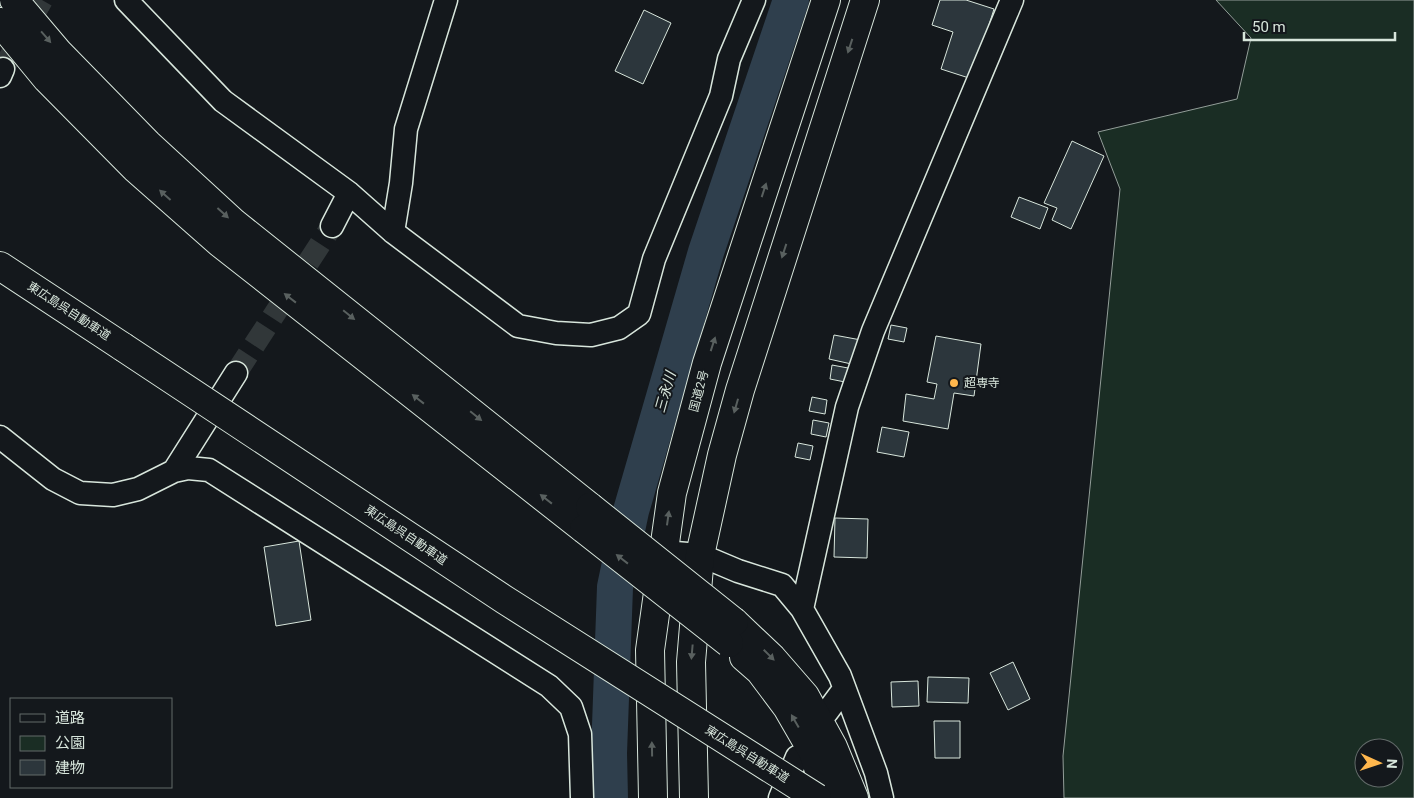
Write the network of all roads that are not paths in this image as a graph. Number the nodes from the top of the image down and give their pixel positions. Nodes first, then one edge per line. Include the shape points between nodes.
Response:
1 (14, 0) edge
2 (126, 0) edge
3 (446, 0) edge
4 (754, 0) edge
5 (826, 0) edge
6 (865, 0) edge
7 (1012, 0) edge
8 (0, 22) edge
9 (349, 193) junction
10 (332, 226) tunnel mouth
11 (394, 232) junction
12 (0, 266) edge
13 (0, 278) edge
14 (123, 347) junction
15 (236, 373) tunnel mouth
16 (0, 437) edge
17 (174, 472) junction
18 (587, 518) junction
19 (663, 552) junction
20 (700, 555) junction
21 (802, 609) junction
22 (732, 632) junction
23 (844, 689) junction
24 (827, 712) dead end
25 (797, 756) dead end
26 (582, 798) edge
27 (653, 798) edge
28 (694, 798) edge
29 (780, 798) edge
30 (817, 798) edge
31 (828, 798) edge
32 (854, 798) edge
33 (882, 798) edge

1 -> 18 highway via 58,52 148,144 234,223
2 - 9 street via 223,101
3 - 11 street via 406,129
4 - 11 street via 729,60 720,96 654,260 639,314 619,328 591,335 518,326
19 -> 5 highway, 国道2号 via 672,493 706,363
6 -> 20 highway via 740,390
7 - 21 street via 873,331 847,407
18 -> 8 highway via 220,244 135,168 47,79
9 - 10 street
9 - 11 street
12 - 14 highway, 東広島呉自動車道
13 - 14 highway
14 - 30 highway, 東広島呉自動車道, bridge via 505,600
15 - 17 street
16 - 17 street via 52,479 80,493 113,495 138,489
17 - 26 street via 188,468 209,470 549,686 571,707 580,734
18 - 22 highway, bridge
19 - 20 street
27 -> 19 highway, 国道2号 via 650,650
20 - 21 street via 782,584
20 -> 28 highway via 691,662
21 - 23 street via 840,676
31 -> 22 highway via 813,752 786,707
22 -> 32 highway via 772,658 805,696 833,747
23 - 24 street
23 - 33 street via 876,773
25 - 29 street

